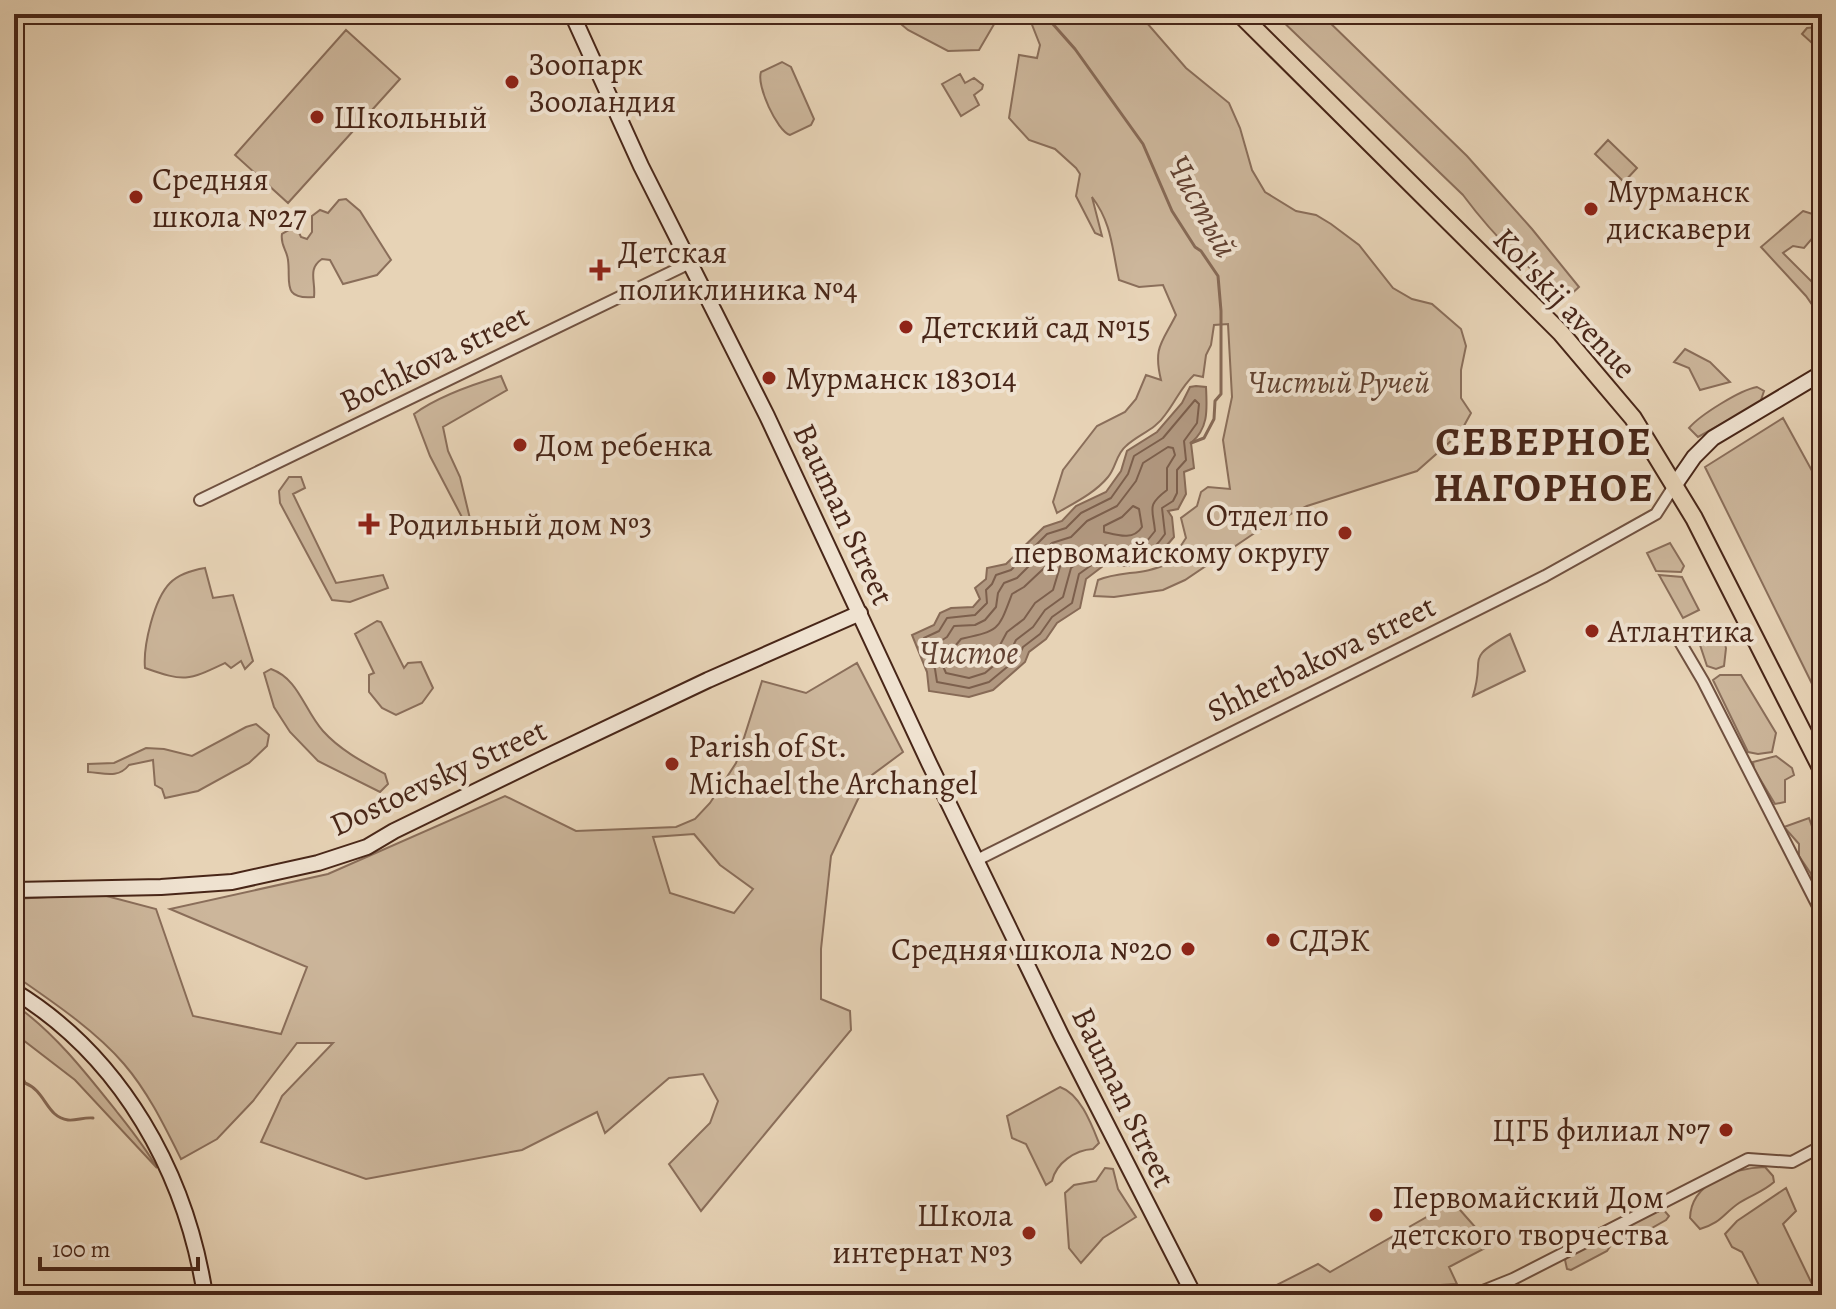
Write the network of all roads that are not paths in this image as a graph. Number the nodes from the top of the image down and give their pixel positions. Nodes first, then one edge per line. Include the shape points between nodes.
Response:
1 (572, 14) edge
2 (1240, 14) edge
3 (690, 263) junction
4 (1822, 373) edge
5 (1674, 486) junction
6 (200, 500) dead end
7 (860, 613) junction
8 (1680, 642) dead end
9 (1822, 770) edge
10 (977, 860) junction
11 (14, 890) edge
12 (1822, 914) edge
13 (14, 991) edge
14 (1822, 1146) edge
15 (205, 1295) edge
16 (1194, 1295) edge
17 (1473, 1295) edge

1 - 3 street, Bauman Street
2 - 5 main road, Kol'skij avenue via 1565,337 1633,418
3 - 6 street, Bochkova street
3 - 7 street, Bauman Street
4 - 5 street via 1713,438
5 - 9 main road, Kol'skij avenue
5 - 10 street, Shherbakova street via 1656,514 1545,576
7 - 10 street, Bauman Street
7 - 11 street, Dostoevsky Street via 708,680 367,847 232,882
8 - 12 street
10 - 16 street, Bauman Street
13 - 15 street via 83,1047 147,1125 181,1200
14 - 17 street via 1792,1162 1748,1159

